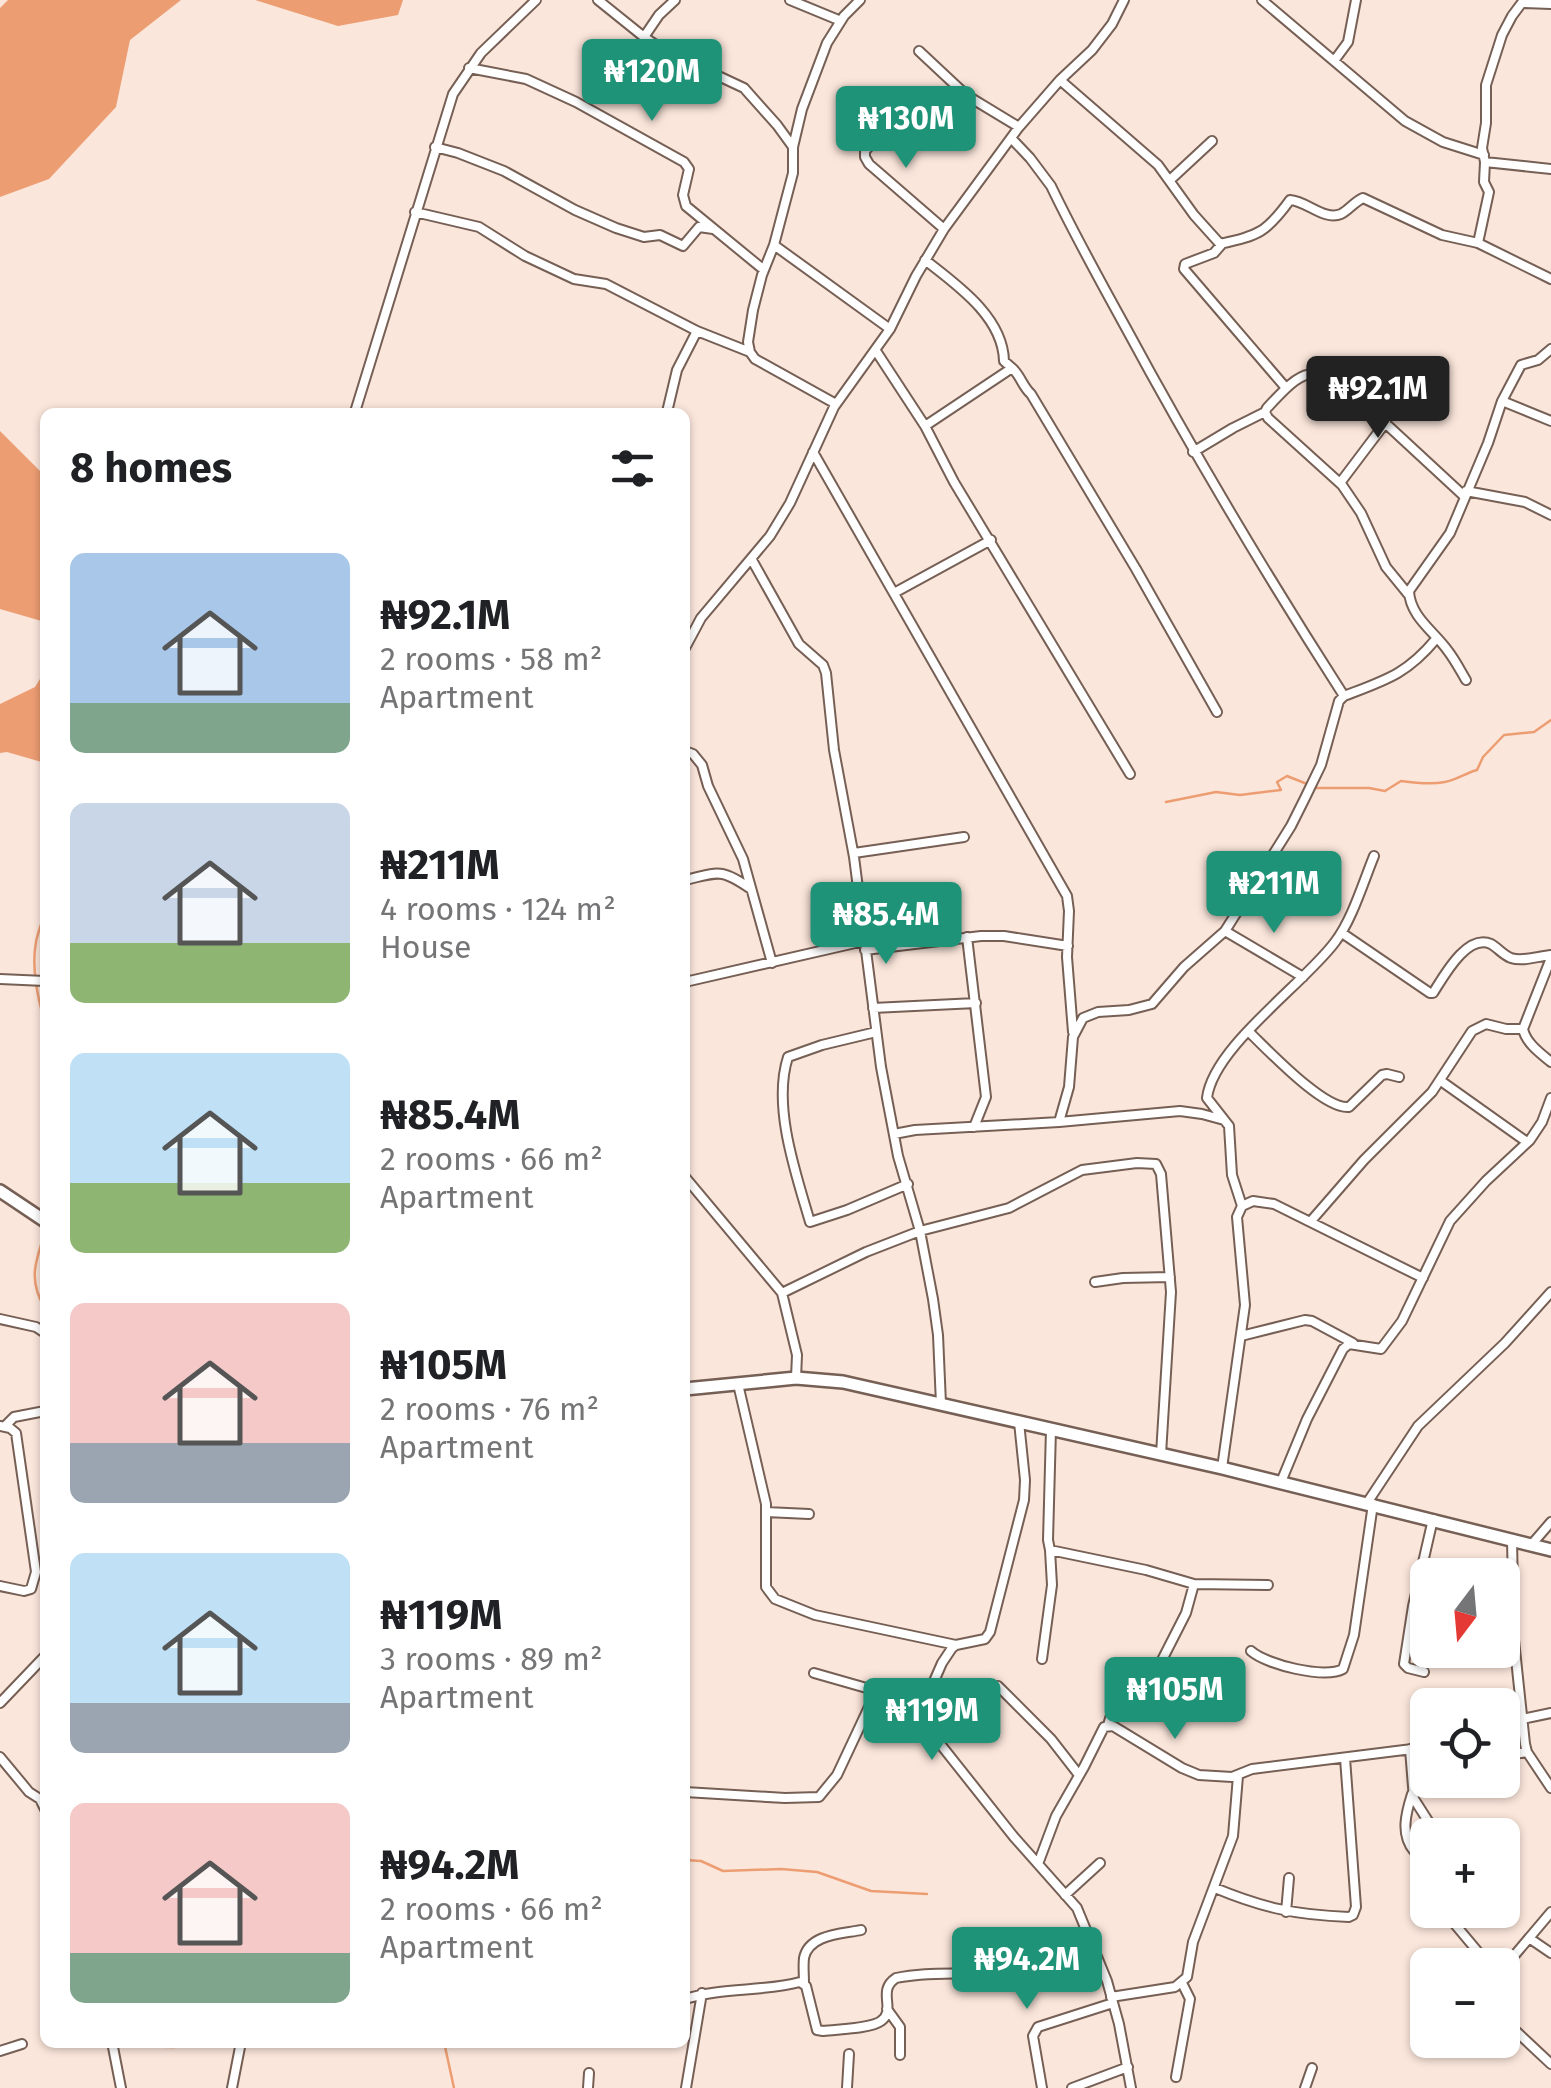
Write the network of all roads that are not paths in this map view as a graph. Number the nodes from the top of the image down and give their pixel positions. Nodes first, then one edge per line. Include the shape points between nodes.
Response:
1 (536, 0) edge
2 (598, 0) edge
3 (676, 0) edge
4 (790, 0) edge
5 (860, 0) edge
6 (1124, 0) edge
7 (1262, 0) edge
8 (1356, 0) edge
9 (1524, 1) edge
10 (1551, 4) edge
11 (841, 21) junction
12 (644, 37) junction
13 (919, 52) dead end
14 (1334, 61) junction
15 (469, 68) junction
16 (1060, 80) junction
17 (901, 111) dead end
18 (1019, 127) junction
19 (1010, 138) junction
20 (1212, 141) dead end
21 (792, 147) junction
22 (435, 148) junction
23 (1484, 158) junction
24 (1551, 169) edge
25 (1170, 180) junction
26 (415, 212) junction
27 (713, 228) junction
28 (944, 230) junction
29 (1220, 244) junction
30 (1478, 244) junction
31 (774, 245) junction
32 (925, 260) junction
33 (764, 270) junction
34 (1551, 279) edge
35 (890, 329) junction
36 (696, 331) junction
37 (1551, 350) edge
38 (876, 351) junction
39 (750, 352) junction
40 (1012, 368) junction
41 (1286, 388) junction
42 (1502, 401) junction
43 (836, 404) junction
44 (356, 408) edge
45 (667, 408) edge
46 (1266, 412) junction
47 (1551, 421) edge
48 (1386, 422) junction
49 (926, 426) junction
50 (813, 452) junction
51 (1193, 452) junction
52 (1340, 483) junction
53 (1465, 494) junction
54 (1551, 515) edge
55 (990, 540) junction
56 (752, 560) junction
57 (894, 593) junction
58 (1408, 594) junction
59 (690, 636) edge
60 (1436, 639) junction
61 (1466, 680) dead end
62 (1344, 696) junction
63 (1217, 712) dead end
64 (690, 752) edge
65 (1130, 774) dead end
66 (964, 837) dead end
67 (854, 853) junction
68 (1374, 856) dead end
69 (690, 879) edge
70 (751, 890) junction
71 (1225, 932) junction
72 (1342, 934) junction
73 (967, 937) junction
74 (865, 946) junction
75 (1068, 946) junction
76 (1551, 956) edge
77 (772, 964) junction
78 (1303, 977) junction
79 (0, 979) edge
80 (39, 981) edge
81 (690, 981) edge
82 (976, 1003) junction
83 (873, 1008) junction
84 (1523, 1029) junction
85 (876, 1032) junction
86 (1248, 1032) junction
87 (1073, 1037) junction
88 (1551, 1062) edge
89 (1399, 1077) dead end
90 (1441, 1080) junction
91 (1551, 1098) edge
92 (1224, 1120) junction
93 (1059, 1122) junction
94 (974, 1127) junction
95 (894, 1134) junction
96 (1528, 1142) junction
97 (690, 1184) edge
98 (908, 1184) junction
99 (0, 1191) edge
100 (1242, 1206) junction
101 (40, 1218) edge
102 (1311, 1221) junction
103 (920, 1231) junction
104 (1170, 1277) junction
105 (1423, 1278) junction
106 (1095, 1282) dead end
107 (1551, 1292) edge
108 (782, 1293) junction
109 (0, 1319) edge
110 (40, 1330) edge
111 (1241, 1336) junction
112 (1357, 1346) junction
113 (796, 1378) junction
114 (738, 1384) junction
115 (690, 1389) edge
116 (941, 1404) junction
117 (40, 1412) edge
118 (1019, 1422) junction
119 (2, 1426) edge
120 (1051, 1429) junction
121 (1162, 1454) junction
122 (1222, 1468) junction
123 (1281, 1482) junction
124 (1370, 1504) junction
125 (766, 1512) junction
126 (809, 1514) dead end
127 (1433, 1520) junction
128 (1551, 1522) edge
129 (1512, 1539) junction
130 (1532, 1544) junction
131 (1050, 1550) junction
132 (1551, 1550) edge
133 (1194, 1584) junction
134 (1268, 1584) dead end
135 (0, 1586) edge
136 (956, 1645) junction
137 (1251, 1651) dead end
138 (1042, 1660) dead end
139 (40, 1661) edge
140 (1155, 1668) junction
141 (1424, 1672) dead end
142 (814, 1673) dead end
143 (998, 1686) dead end
144 (876, 1692) junction
145 (1228, 1694) dead end
146 (0, 1703) edge
147 (926, 1706) junction
148 (1551, 1713) edge
149 (1522, 1718) junction
150 (1108, 1725) junction
151 (1410, 1749) edge
152 (1528, 1752) junction
153 (1520, 1753) edge
154 (0, 1757) edge
155 (1345, 1758) junction
156 (1079, 1776) junction
157 (1238, 1776) junction
158 (1551, 1788) edge
159 (690, 1792) edge
160 (40, 1797) edge
161 (1411, 1798) edge
162 (1410, 1844) edge
163 (1100, 1863) dead end
164 (1038, 1864) junction
165 (1289, 1878) dead end
166 (1215, 1888) junction
167 (1065, 1895) junction
168 (1286, 1912) junction
169 (1551, 1912) edge
170 (1458, 1928) edge
171 (861, 1930) dead end
172 (1088, 1934) junction
173 (1529, 1938) junction
174 (1475, 1948) edge
175 (1520, 1949) edge
176 (1551, 1954) edge
177 (804, 1983) junction
178 (1182, 1983) junction
179 (702, 1993) junction
180 (690, 1997) edge
181 (1112, 2000) junction
182 (888, 2009) junction
183 (1520, 2035) edge
184 (22, 2044) dead end
185 (113, 2048) edge
186 (240, 2048) edge
187 (0, 2051) edge
188 (849, 2054) dead end
189 (900, 2055) dead end
190 (1551, 2064) edge
191 (1128, 2066) junction
192 (1312, 2068) dead end
193 (589, 2073) dead end
194 (1176, 2077) dead end
195 (121, 2088) edge
196 (232, 2088) edge
197 (588, 2088) edge
198 (686, 2088) edge
199 (846, 2088) edge
200 (1042, 2088) edge
201 (1072, 2088) edge
202 (1131, 2088) edge
203 (1305, 2088) edge

1 - 15 street
2 - 12 street
3 - 12 street
4 - 11 street
5 - 11 street
6 - 16 street via 1092,50
7 - 14 street
8 - 14 street via 1348,42
9 - 10 street
9 - 23 street via 1502,36 1486,85
11 - 21 street via 827,43
12 - 21 street via 744,88
13 - 18 street via 966,95
14 - 23 street via 1406,121
15 - 22 street
15 - 27 street via 526,79 684,162 689,169 683,202
16 - 18 street
16 - 25 street
17 - 28 street via 865,157
18 - 19 street
19 - 28 street
19 - 51 street via 1051,186
20 - 25 street
21 - 31 street via 793,173
22 - 26 street
22 - 27 street via 504,171 575,210 644,237 660,235 683,246 699,227
23 - 24 street
23 - 30 street via 1489,192
25 - 29 street
26 - 36 street via 487,230 524,256 574,280 606,284
26 - 44 street
27 - 33 street
28 - 32 street
29 - 30 street via 1258,234 1290,200 1339,215 1363,198
29 - 41 street via 1184,270
30 - 34 street
31 - 33 street
31 - 35 street
32 - 35 street
32 - 40 street via 986,315
33 - 39 street
35 - 38 street
36 - 39 street
36 - 45 street
37 - 42 street via 1521,365
38 - 43 street
38 - 49 street
39 - 43 street
40 - 49 street
40 - 63 street
41 - 46 street
41 - 48 street via 1300,376 1318,374
42 - 47 street
42 - 53 street
43 - 50 street
46 - 51 street
46 - 52 street
48 - 52 street
48 - 53 street
49 - 55 street
50 - 56 street via 790,503
50 - 57 street
51 - 62 street
52 - 58 street
53 - 54 street via 1525,502
53 - 58 street via 1445,542
55 - 57 street
55 - 65 street
56 - 59 street
56 - 67 street via 799,644 826,673
57 - 75 street via 1062,884 1070,911
58 - 60 street
60 - 61 street
60 - 62 street via 1402,672
62 - 71 street via 1306,798
64 - 70 street via 702,765
66 - 67 street
67 - 74 street
68 - 72 street
69 - 70 street via 724,873
70 - 77 street
71 - 78 street
71 - 87 street via 1152,1004 1083,1018
72 - 76 street via 1430,993 1474,943 1486,942 1512,958
72 - 78 street
73 - 74 street
73 - 75 street
73 - 82 street
74 - 77 street
74 - 83 street
75 - 87 street
76 - 84 street
77 - 81 street
78 - 86 street
79 - 80 street
82 - 83 street
82 - 94 street via 986,1097
83 - 85 street
84 - 88 street
84 - 90 street via 1478,1026
85 - 95 street
85 - 98 street via 788,1057 784,1115 794,1163 810,1222
86 - 89 street via 1342,1108 1382,1075
86 - 92 street via 1208,1089 1209,1102
87 - 93 street
90 - 96 street
90 - 102 street
91 - 96 street
92 - 93 street via 1180,1111
92 - 100 street
93 - 94 street
94 - 95 street
95 - 98 street
96 - 105 street via 1450,1220
97 - 108 street
98 - 103 street
99 - 101 main road
100 - 102 street via 1265,1202
100 - 111 street
102 - 105 street
103 - 104 street via 1009,1208 1082,1170 1151,1163 1161,1174
103 - 108 street
103 - 116 street via 938,1335
104 - 106 street
104 - 121 street
105 - 112 street via 1381,1350
107 - 124 street via 1418,1426
108 - 113 street
109 - 110 street
111 - 112 street via 1305,1320
111 - 122 street
112 - 123 street via 1346,1346 1326,1378
113 - 114 main road
113 - 116 main road
114 - 115 main road
114 - 125 street
116 - 118 main road
117 - 119 street
118 - 120 main road
118 - 136 street via 1024,1500 995,1616 985,1639
119 - 135 street via 16,1432 36,1572 31,1589
120 - 121 main road
120 - 131 street
121 - 122 main road
122 - 123 main road
123 - 124 main road
124 - 127 main road
124 - 137 street via 1354,1635 1343,1668 1334,1673 1285,1666
125 - 126 street
125 - 136 street via 766,1587 775,1599 815,1615
127 - 129 main road
127 - 141 street via 1404,1664
128 - 130 street
129 - 130 main road
129 - 149 street
130 - 132 main road
131 - 133 street
131 - 138 street
133 - 134 street
133 - 140 street
136 - 147 street
139 - 146 street
140 - 145 street via 1190,1699
140 - 150 street via 1128,1676
142 - 144 street
143 - 156 street
144 - 147 street
144 - 159 street via 837,1776 819,1796
147 - 164 street via 941,1745
148 - 149 street
149 - 152 street
150 - 156 street
150 - 157 street via 1199,1775
151 - 155 street
152 - 153 street
152 - 158 street
154 - 160 street
155 - 157 street
155 - 168 street via 1355,1912
156 - 164 street
157 - 166 street via 1233,1836
161 - 162 street
163 - 167 street
164 - 167 street
165 - 168 street
166 - 168 street
166 - 178 street
167 - 172 street
169 - 173 street
170 - 174 street
171 - 177 street via 817,1939 806,1952
172 - 181 street
172 - 182 street via 1014,1968 890,1980
173 - 175 street
173 - 176 street
177 - 179 street
177 - 182 street via 814,2026 822,2032 879,2023
178 - 181 street
178 - 194 street via 1190,1998
179 - 180 street
179 - 198 street
181 - 191 street
181 - 200 street via 1034,2030
182 - 189 street via 900,2027
183 - 190 street
184 - 187 street
185 - 195 street
186 - 196 street
188 - 199 street
191 - 201 street
191 - 202 street
192 - 203 street
193 - 197 street

